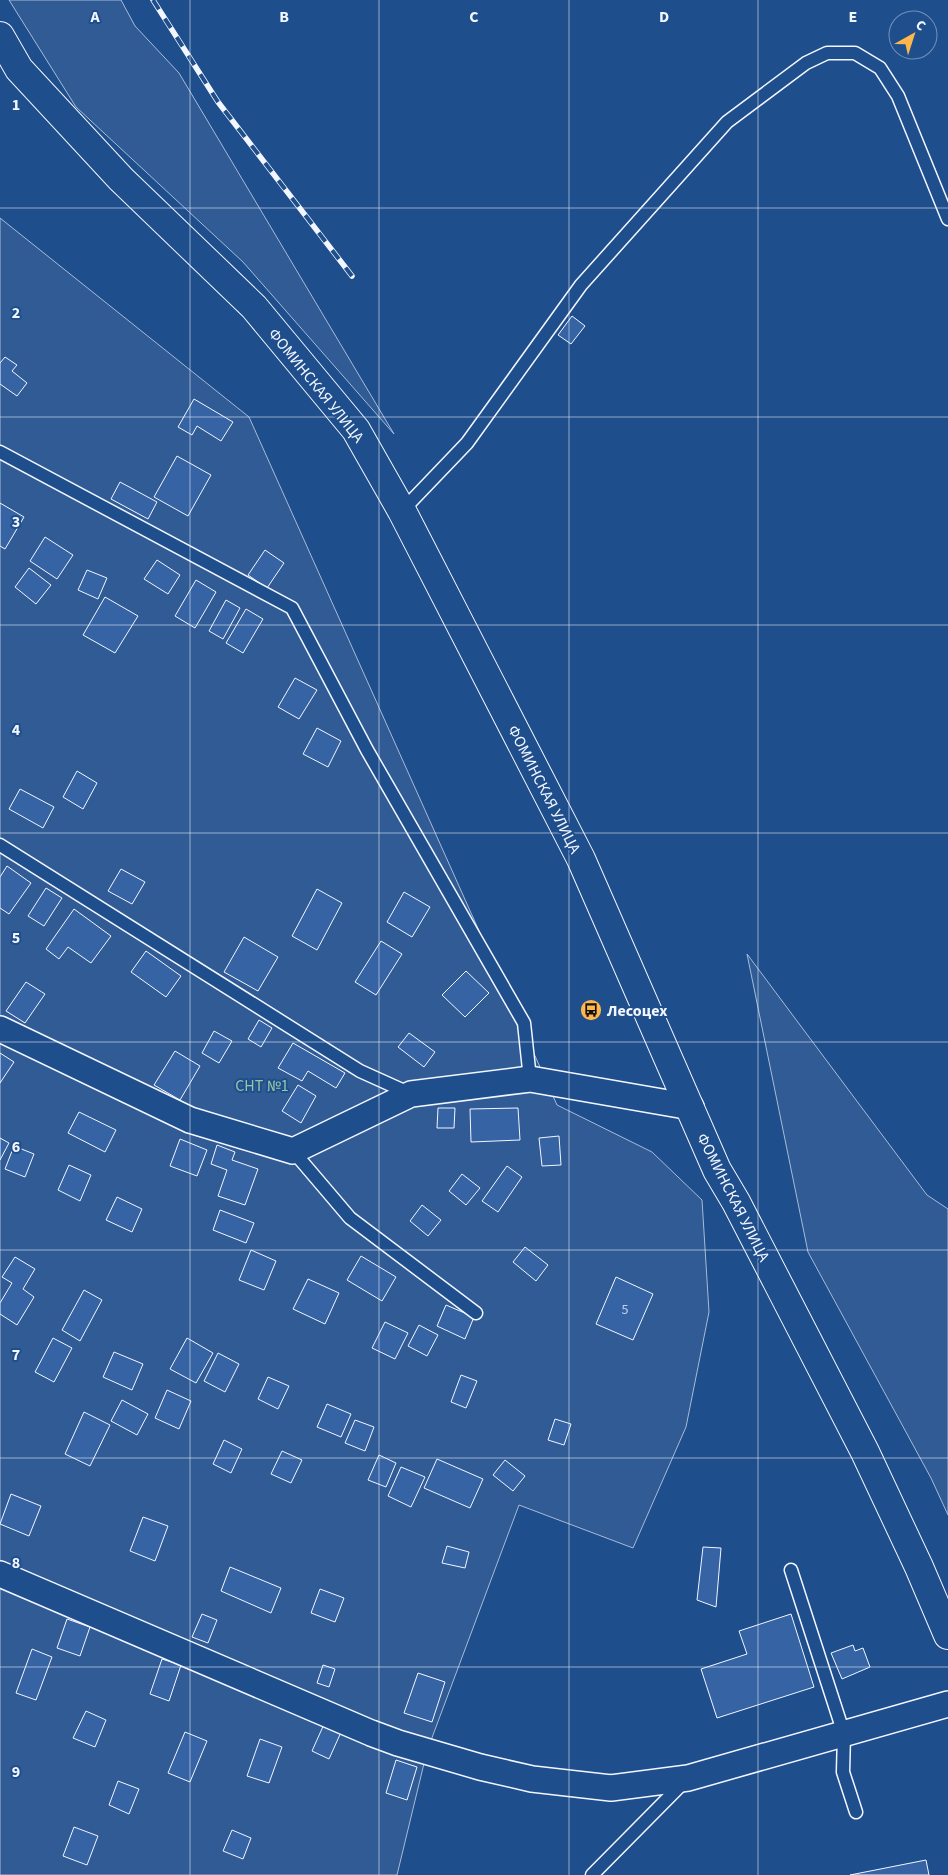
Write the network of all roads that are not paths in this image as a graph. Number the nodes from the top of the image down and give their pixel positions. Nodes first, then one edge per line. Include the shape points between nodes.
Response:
1 (0, 36) edge
2 (948, 220) edge
3 (0, 452) edge
4 (402, 511) junction
5 (0, 845) edge
6 (0, 1029) edge
7 (530, 1079) junction
8 (411, 1094) junction
9 (691, 1107) junction
10 (293, 1151) junction
11 (476, 1312) dead end
12 (791, 1570) dead end
13 (0, 1574) edge
14 (948, 1635) edge
15 (948, 1704) edge
16 (844, 1734) junction
17 (688, 1778) junction
18 (856, 1812) dead end
19 (592, 1875) edge

1 - 4 street, ФОМИНСКАЯ УЛИЦА via 19,69 121,179 254,307 356,430
2 - 4 lane via 898,96 880,68 855,53 827,53 806,63 727,122 580,284 468,443
3 - 7 lane via 292,608 367,750 524,1023
4 - 9 street, ФОМИНСКАЯ УЛИЦА via 581,859
5 - 8 lane via 360,1071
6 - 10 street via 190,1120
7 - 8 street
7 - 9 street
8 - 10 street
9 - 14 street, ФОМИНСКАЯ УЛИЦА via 717,1170 865,1452
10 - 11 lane via 350,1218
12 - 16 lane
13 - 17 street via 371,1733 480,1768 532,1779 611,1788
15 - 16 street
16 - 17 street
16 - 18 lane via 843,1772
17 - 19 lane

